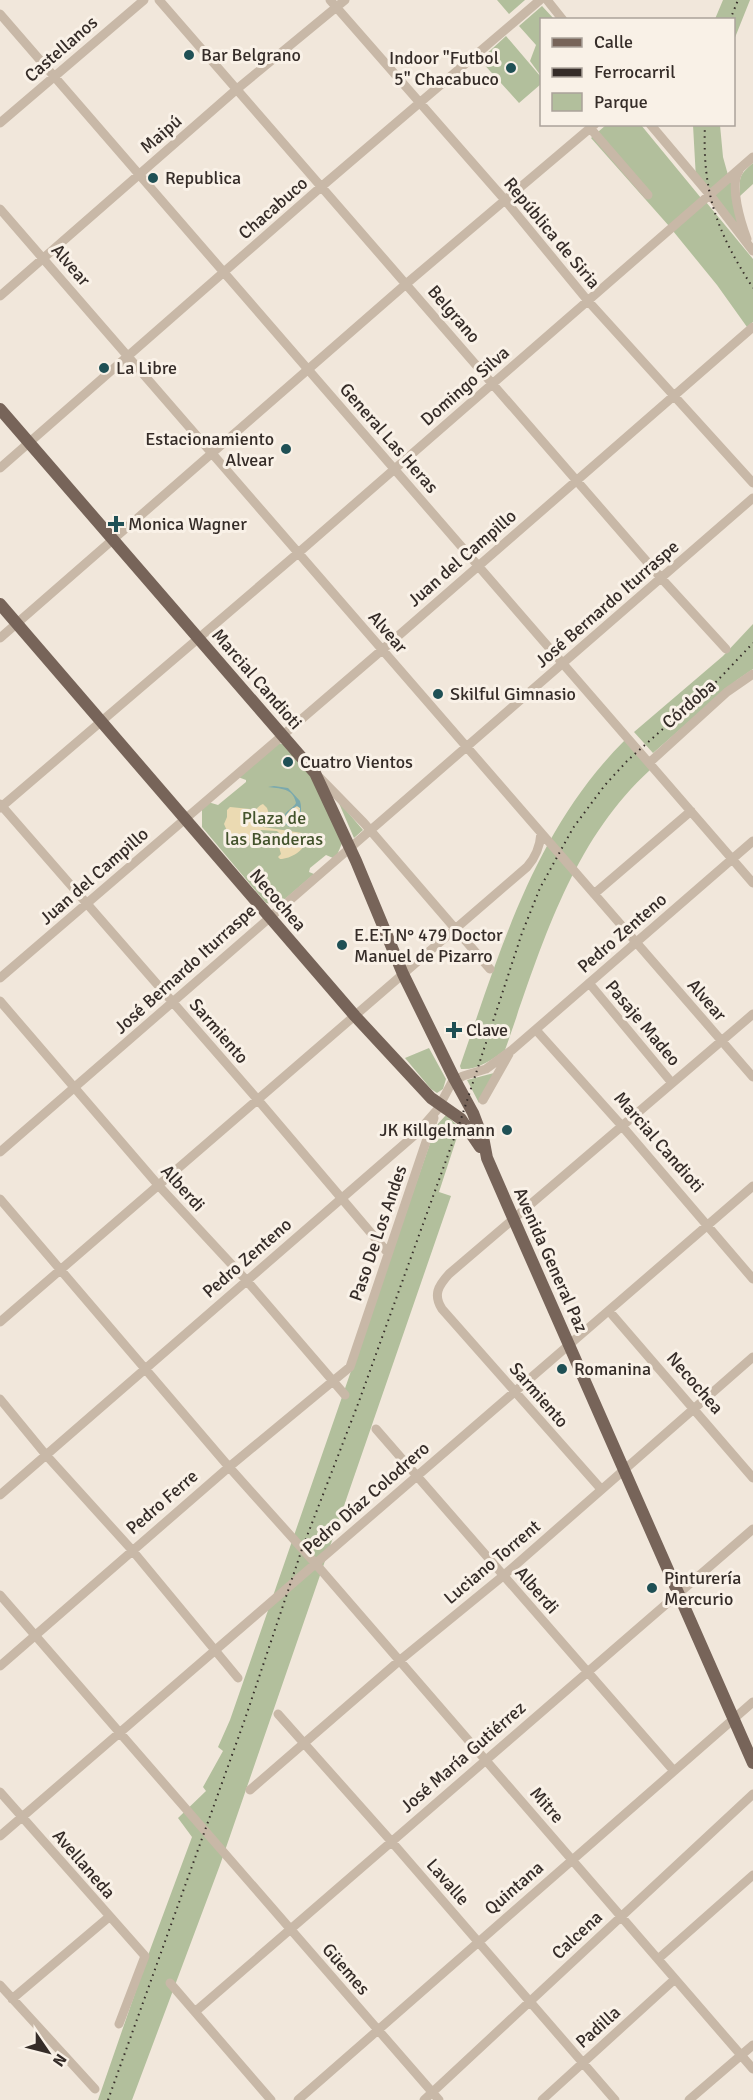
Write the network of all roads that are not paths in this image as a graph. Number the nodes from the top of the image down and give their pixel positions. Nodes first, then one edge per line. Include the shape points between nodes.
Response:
1 (144, 0) edge
2 (159, 0) edge
3 (345, 0) edge
4 (540, 0) edge
5 (547, 0) edge
6 (333, 4) edge
7 (0, 14) edge
8 (561, 18) edge
9 (54, 76) junction
10 (237, 89) junction
11 (420, 104) junction
12 (0, 123) edge
13 (593, 126) edge
14 (652, 126) edge
15 (753, 157) edge
16 (740, 169) junction
17 (140, 175) junction
18 (321, 188) junction
19 (648, 195) dead end
20 (710, 195) junction
21 (505, 200) junction
22 (0, 209) edge
23 (752, 250) edge
24 (44, 259) junction
25 (224, 273) junction
26 (406, 284) junction
27 (0, 296) edge
28 (588, 301) junction
29 (753, 327) edge
30 (127, 356) junction
31 (308, 370) junction
32 (493, 383) junction
33 (673, 394) junction
34 (0, 410) edge
35 (29, 443) junction
36 (212, 454) junction
37 (0, 468) edge
38 (394, 469) junction
39 (577, 480) junction
40 (753, 483) edge
41 (753, 498) edge
42 (113, 540) junction
43 (297, 554) junction
44 (478, 566) junction
45 (662, 579) junction
46 (0, 604) edge
47 (17, 624) junction
48 (0, 638) edge
49 (198, 639) junction
50 (726, 649) dead end
51 (382, 650) junction
52 (563, 664) junction
53 (749, 676) edge
54 (753, 686) edge
55 (101, 722) junction
56 (283, 735) junction
57 (467, 747) junction
58 (649, 763) junction
59 (315, 773) junction
60 (1, 806) edge
61 (691, 811) junction
62 (184, 819) junction
63 (371, 831) junction
64 (541, 833) junction
65 (753, 841) edge
66 (349, 849) junction
67 (732, 859) junction
68 (753, 883) edge
69 (594, 894) junction
70 (87, 905) junction
71 (269, 916) junction
72 (456, 928) junction
73 (636, 943) junction
74 (490, 969) dead end
75 (403, 974) junction
76 (0, 978) edge
77 (589, 984) junction
78 (0, 1001) edge
79 (172, 1002) junction
80 (753, 1014) edge
81 (355, 1016) junction
82 (536, 1030) junction
83 (721, 1042) junction
84 (512, 1050) junction
85 (753, 1077) edge
86 (455, 1080) junction
87 (672, 1083) junction
88 (75, 1088) junction
89 (258, 1100) junction
90 (483, 1100) dead end
91 (439, 1107) junction
92 (622, 1126) junction
93 (0, 1152) edge
94 (487, 1158) junction
95 (159, 1186) junction
96 (753, 1186) edge
97 (342, 1197) junction
98 (0, 1199) edge
99 (514, 1220) junction
100 (708, 1225) junction
101 (388, 1253) junction
102 (61, 1269) junction
103 (753, 1279) edge
104 (247, 1281) junction
105 (609, 1311) junction
106 (0, 1322) edge
107 (569, 1346) junction
108 (753, 1357) edge
109 (350, 1367) joint
110 (145, 1368) junction
111 (333, 1381) junction
112 (514, 1392) junction
113 (345, 1395) dead end
114 (0, 1399) edge
115 (693, 1408) junction
116 (376, 1429) dead end
117 (46, 1455) junction
118 (229, 1467) junction
119 (623, 1470) junction
120 (416, 1476) junction
121 (753, 1478) edge
122 (601, 1489) junction
123 (0, 1495) edge
124 (753, 1529) edge
125 (132, 1550) junction
126 (315, 1563) junction
127 (503, 1576) junction
128 (678, 1593) junction
129 (0, 1595) edge
130 (35, 1637) junction
131 (215, 1651) junction
132 (399, 1660) junction
133 (0, 1666) edge
134 (587, 1673) junction
135 (238, 1678) dead end
136 (753, 1702) edge
137 (278, 1714) dead end
138 (733, 1719) junction
139 (120, 1733) junction
140 (304, 1743) junction
141 (485, 1760) junction
142 (753, 1763) edge
143 (674, 1771) junction
144 (250, 1790) dead end
145 (0, 1792) edge
146 (753, 1794) edge
147 (21, 1817) junction
148 (0, 1836) edge
149 (391, 1841) junction
150 (572, 1860) junction
151 (753, 1875) edge
152 (621, 1916) junction
153 (109, 1917) junction
154 (290, 1930) junction
155 (478, 1941) junction
156 (658, 1959) junction
157 (675, 1979) junction
158 (170, 1983) dead end
159 (0, 1985) edge
160 (12, 1999) junction
161 (530, 2002) junction
162 (195, 2011) junction
163 (119, 2024) dead end
164 (377, 2030) junction
165 (753, 2044) edge
166 (741, 2055) junction
167 (583, 2062) junction
168 (753, 2069) edge
169 (95, 2089) dead end
170 (436, 2096) edge
171 (271, 2100) edge
172 (298, 2100) edge
173 (424, 2100) edge
174 (542, 2100) edge
175 (615, 2100) edge
176 (689, 2100) edge

1 - 9 street, Castellanos
2 - 10 street, Belgrano
3 - 6 street, Maipú
4 - 11 street, Chacabuco
5 - 8 street
6 - 10 street, Maipú
6 - 11 street, República de Siria
7 - 9 street, General Las Heras
9 - 12 street, Castellanos
9 - 17 street, General Las Heras
10 - 17 street, Maipú
10 - 18 street, Belgrano
11 - 18 street, Chacabuco
11 - 21 street, República de Siria
13 - 19 street
13 - 21 street
14 - 20 street
15 - 16 street, Domingo Silva
16 - 20 street, Domingo Silva
16 - 23 street via 735,179 737,199
17 - 24 street, Maipú
17 - 25 street, General Las Heras
18 - 25 street, Chacabuco
18 - 26 street, Belgrano
20 - 23 street
20 - 28 street, Domingo Silva
21 - 26 street
21 - 28 street, República de Siria
22 - 24 street, Alvear
24 - 27 street, Maipú
24 - 30 street, Alvear
25 - 30 street, Chacabuco
25 - 31 street, General Las Heras
26 - 31 street
26 - 32 street, Belgrano
28 - 32 street, Domingo Silva
28 - 33 street, República de Siria
29 - 33 street, Juan del Campillo
30 - 35 street, Chacabuco
30 - 36 street, Alvear
31 - 36 street
31 - 38 street, General Las Heras
32 - 38 street, Domingo Silva
32 - 39 street, Belgrano
33 - 39 street, Juan del Campillo
33 - 40 street, República de Siria
34 - 35 main road, Marcial Candioti
35 - 37 street, Chacabuco
35 - 42 main road, Marcial Candioti
36 - 42 street
36 - 43 street, Alvear
38 - 43 street, Domingo Silva
38 - 44 street, General Las Heras
39 - 44 street, Juan del Campillo
39 - 45 street, Belgrano
41 - 45 street, José Bernardo Iturraspe
42 - 47 street
42 - 49 main road, Marcial Candioti
43 - 49 street, Domingo Silva
43 - 51 street, Alvear
44 - 51 street, Juan del Campillo
44 - 52 street, General Las Heras
45 - 50 street, Belgrano
45 - 52 street, José Bernardo Iturraspe
46 - 47 main road, Necochea
47 - 48 street
47 - 55 main road, Necochea
49 - 55 street, Domingo Silva
49 - 56 main road, Marcial Candioti
51 - 56 street, Juan del Campillo
51 - 57 street, Alvear
52 - 57 street, José Bernardo Iturraspe
52 - 58 street, General Las Heras
53 - 54 street
53 - 58 street, Córdoba
55 - 60 street, Domingo Silva
55 - 62 main road, Necochea
56 - 59 main road, Marcial Candioti
56 - 62 street, Juan del Campillo
57 - 63 street, José Bernardo Iturraspe
57 - 64 street, Alvear
58 - 61 street, General Las Heras
59 - 63 street, Marcial Candioti
59 - 66 main road, Avenida General Paz
60 - 70 street, Sarmiento
61 - 67 street, General Las Heras
61 - 69 street
62 - 70 street, Juan del Campillo
62 - 71 main road, Necochea
63 - 66 street, José Bernardo Iturraspe
63 - 72 street, Marcial Candioti
64 - 69 street, Alvear
64 - 72 street via 537,854 527,867
65 - 67 street, Pedro Zenteno
66 - 71 street, José Bernardo Iturraspe
66 - 75 main road, Avenida General Paz
67 - 68 street, General Las Heras
67 - 73 street, Pedro Zenteno
69 - 73 street, Alvear
70 - 76 street, Juan del Campillo
70 - 79 street, Sarmiento
71 - 79 street, José Bernardo Iturraspe
71 - 81 main road, Necochea
72 - 74 street, Marcial Candioti
72 - 75 street
73 - 77 street, Pedro Zenteno
73 - 83 street, Alvear
75 - 81 street
75 - 86 main road, Avenida General Paz
77 - 82 street, Pedro Zenteno
77 - 87 street, Pasaje Madeo
78 - 88 street, Alberdi
79 - 88 street, José Bernardo Iturraspe
79 - 89 street, Sarmiento
80 - 83 street
81 - 89 street
81 - 91 main road, Necochea
82 - 84 street, Pedro Zenteno
82 - 92 street, Marcial Candioti
83 - 85 street, Alvear
83 - 87 street
84 - 86 street, Pedro Zenteno via 486,1069
84 - 90 street, Pedro Zenteno
86 - 91 street, Pedro Zenteno
86 - 94 main road, Avenida General Paz via 473,1113
87 - 92 street
88 - 93 street, José Bernardo Iturraspe
88 - 95 street, Alberdi
89 - 95 street
89 - 97 street, Sarmiento
91 - 94 main road, Necochea via 461,1119
91 - 97 street, Pedro Zenteno via 417,1133
91 - 101 street, Paso De Los Andes
92 - 99 street
92 - 100 street, Marcial Candioti
94 - 99 main road, Avenida General Paz
95 - 102 street
95 - 104 street, Alberdi
96 - 100 street, Pedro Díaz Colodrero
97 - 101 street, Sarmiento
97 - 104 street, Pedro Zenteno
98 - 102 street, Mitre
99 - 107 main road, Avenida General Paz
99 - 112 street, Sarmiento via 449,1274 437,1291 442,1309
100 - 103 street, Marcial Candioti
100 - 105 street, Pedro Díaz Colodrero
101 - 109 street, Paso De Los Andes
102 - 106 street
102 - 110 street, Mitre
104 - 110 street, Pedro Zenteno
104 - 111 street, Alberdi
105 - 107 street, Pedro Díaz Colodrero
105 - 115 street, Necochea
107 - 112 street, Pedro Díaz Colodrero
107 - 119 main road, Avenida General Paz
108 - 115 street, Luciano Torrent
109 - 111 street, Pedro Ferre
110 - 117 street, Pedro Zenteno
110 - 118 street, Mitre
111 - 113 street, Alberdi
111 - 118 street, Pedro Ferre
112 - 120 street, Pedro Díaz Colodrero
112 - 122 street, Sarmiento
114 - 117 street
115 - 119 street, Luciano Torrent
115 - 121 street, Necochea
116 - 120 street, Alberdi
117 - 123 street, Pedro Zenteno
117 - 125 street
118 - 125 street, Pedro Ferre
118 - 126 street, Mitre
119 - 122 street, Luciano Torrent
119 - 128 main road, Avenida General Paz
120 - 126 street, Pedro Díaz Colodrero
120 - 127 street, Alberdi
122 - 127 street, Luciano Torrent
124 - 128 street, José María Gutiérrez
125 - 130 street, Pedro Ferre
125 - 131 street
126 - 131 street, Pedro Díaz Colodrero
126 - 132 street, Mitre
127 - 132 street, Luciano Torrent
127 - 134 street, Alberdi
128 - 134 street, José María Gutiérrez
128 - 138 main road, Avenida General Paz
129 - 130 street, Güemes
130 - 133 street, Pedro Ferre
130 - 139 street, Güemes
131 - 135 street
131 - 139 street, Pedro Díaz Colodrero
132 - 140 street, Luciano Torrent
132 - 141 street, Mitre
134 - 141 street, José María Gutiérrez
134 - 143 street, Alberdi
136 - 138 street, Quintana
137 - 140 street, Lavalle
138 - 142 main road, Avenida General Paz
138 - 143 street, Quintana
139 - 147 street, Pedro Díaz Colodrero
139 - 154 street, Güemes
140 - 144 street, Luciano Torrent
140 - 149 street, Lavalle
141 - 149 street, José María Gutiérrez
141 - 150 street, Mitre
143 - 150 street, Quintana
145 - 147 street, Avellaneda
146 - 152 street, Calcena
147 - 148 street, Pedro Díaz Colodrero
147 - 153 street, Avellaneda
149 - 154 street, José María Gutiérrez
149 - 155 street, Lavalle
150 - 152 street, Mitre
150 - 155 street, Quintana
151 - 156 street
152 - 156 street, Mitre
152 - 161 street, Calcena
153 - 160 street
153 - 163 street, Avellaneda via 145,1956
154 - 162 street, José María Gutiérrez
154 - 164 street, Güemes
155 - 161 street, Lavalle
155 - 164 street, Quintana
156 - 157 street, Mitre
157 - 166 street, Mitre
157 - 167 street, Padilla
158 - 162 street
159 - 160 street
160 - 169 street
161 - 167 street, Lavalle
161 - 170 street, Calcena
162 - 171 street
164 - 170 street, Güemes
164 - 172 street, Quintana
165 - 166 street
166 - 168 street, Mitre
166 - 176 street
167 - 174 street, Padilla
167 - 175 street, Lavalle
170 - 173 street, Calcena

